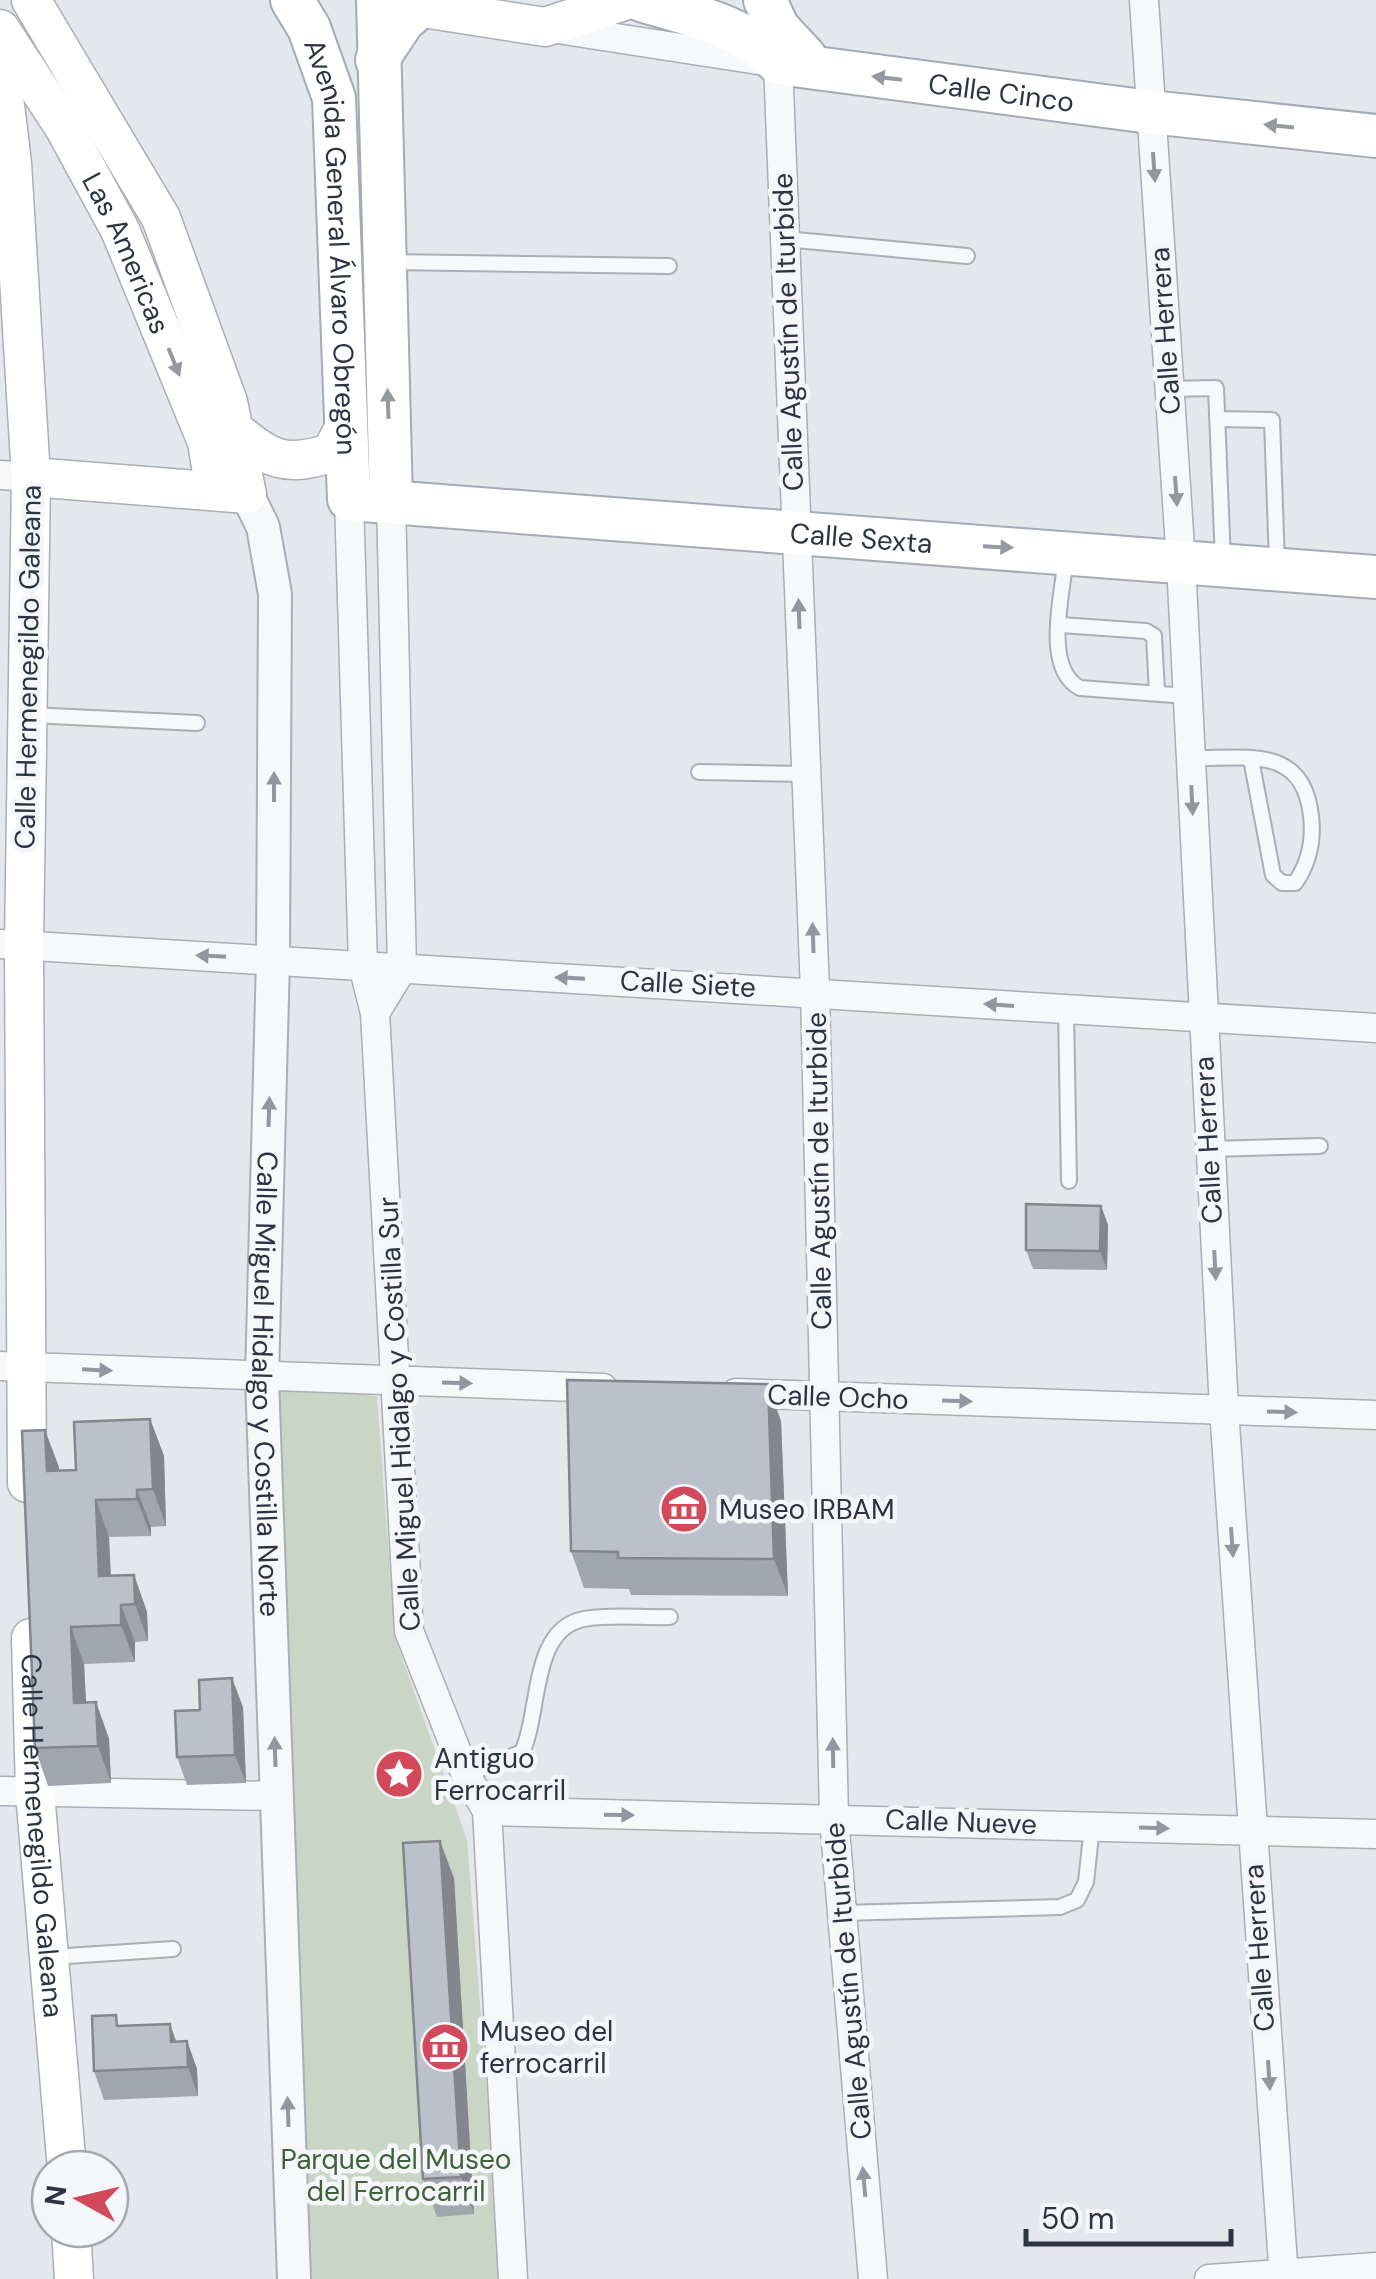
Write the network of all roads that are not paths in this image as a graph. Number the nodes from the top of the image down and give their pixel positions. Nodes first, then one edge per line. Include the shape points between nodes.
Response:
1 (31, 0) edge
2 (292, 0) edge
3 (627, 0) edge
4 (641, 0) edge
5 (1144, 0) edge
6 (392, 3) edge
7 (545, 27) junction
8 (0, 28) edge
9 (784, 40) edge
10 (1, 69) edge
11 (1150, 112) junction
12 (1376, 136) edge
13 (80, 156) junction
14 (12, 163) junction
15 (161, 218) junction
16 (120, 230) junction
17 (786, 240) junction
18 (967, 256) dead end
19 (363, 261) junction
20 (669, 266) dead end
21 (1169, 389) junction
22 (1218, 420) junction
23 (345, 426) junction
24 (233, 428) junction
25 (15, 476) edge
26 (231, 492) junction
27 (349, 499) junction
28 (391, 502) junction
29 (796, 534) junction
30 (1066, 551) junction
31 (1202, 565) junction
32 (1277, 570) junction
33 (1376, 577) edge
34 (1061, 625) junction
35 (1157, 694) junction
36 (1187, 696) junction
37 (29, 715) junction
38 (197, 723) dead end
39 (1190, 758) junction
40 (1251, 758) junction
41 (699, 772) dead end
42 (806, 774) junction
43 (399, 779) junction
44 (359, 782) junction
45 (12, 945) edge
46 (273, 959) junction
47 (363, 965) junction
48 (402, 969) junction
49 (815, 992) junction
50 (1066, 1010) junction
51 (374, 1012) junction
52 (1202, 1018) junction
53 (1376, 1028) edge
54 (1320, 1146) dead end
55 (1209, 1148) junction
56 (1069, 1181) dead end
57 (12, 1366) edge
58 (262, 1378) junction
59 (397, 1381) junction
60 (630, 1390) edge
61 (708, 1392) edge
62 (824, 1396) junction
63 (1224, 1410) junction
64 (1376, 1415) edge
65 (28, 1522) edge
66 (30, 1600) edge
67 (670, 1617) dead end
68 (466, 1775) junction
69 (17, 1792) edge
70 (276, 1796) junction
71 (487, 1811) junction
72 (834, 1818) junction
73 (1092, 1826) junction
74 (1251, 1831) junction
75 (1376, 1834) edge
76 (841, 1913) junction
77 (173, 1949) dead end
78 (52, 1957) junction
79 (65, 2149) edge
80 (72, 2249) edge
81 (1376, 2267) edge
82 (1284, 2276) edge
83 (74, 2279) edge
84 (294, 2279) edge
85 (513, 2279) edge
86 (872, 2279) edge
87 (1210, 2279) edge

1 - 15 main road, Las Americas
2 - 19 main road, Avenida General Álvaro Obregón via 334,98
3 - 7 main road
4 - 9 main road via 759,41
5 - 11 street, Calle Herrera
6 - 7 main road
6 - 19 main road, Avenida General Álvaro Obregón via 377,60
7 - 9 street
8 - 13 main road, Las Americas
11 -> 9 main road, Calle Cinco
9 - 17 street, Calle Agustín de Iturbide
10 - 14 main road, Calle Hermenegildo Galeana
12 -> 11 main road, Calle Cinco
11 -> 21 street, Calle Herrera
13 - 14 main road via 40,142
13 - 16 main road, Las Americas
14 - 25 main road, Calle Hermenegildo Galeana
15 - 16 main road
15 - 24 main road, Las Americas
16 -> 26 main road, Las Americas
17 - 18 lane
17 - 29 street, Calle Agustín de Iturbide
19 - 20 lane
19 - 23 main road, Avenida General Álvaro Obregón
28 -> 19 main road, Avenida General Álvaro Obregón
21 - 22 lane via 1216,388
21 -> 31 street, Calle Herrera
22 - 31 lane
22 - 32 lane via 1272,420
23 - 24 main road via 331,453 290,462 258,450
23 - 27 main road, Avenida General Álvaro Obregón
24 - 26 main road, Las Americas
25 - 26 main road
25 - 37 main road, Calle Hermenegildo Galeana
46 -> 26 street, Calle Miguel Hidalgo y Costilla Norte via 275,594 263,527
27 - 28 main road, Calle Sexta
27 - 44 street, Calle Miguel Hidalgo y Costilla Sur
28 - 29 main road, Calle Sexta
28 - 43 street
29 -> 30 main road, Calle Sexta
42 -> 29 street, Calle Agustín de Iturbide
30 - 31 main road, Calle Sexta
30 - 34 lane
31 - 32 main road, Calle Sexta
31 - 36 street, Calle Herrera
32 - 33 main road, Calle Sexta
34 - 35 lane via 1060,670 1067,681 1080,688
34 - 35 lane via 1154,636
35 - 36 lane
36 - 39 street, Calle Herrera
37 - 38 lane
37 - 45 main road, Calle Hermenegildo Galeana
39 - 40 lane
39 -> 52 street, Calle Herrera
40 - 40 lane via 1287,764 1305,785 1312,841 1295,883 1273,875
41 - 42 lane
49 -> 42 street, Calle Agustín de Iturbide
43 - 44 street
43 - 48 street
44 - 47 street, Calle Miguel Hidalgo y Costilla Sur
46 -> 45 street, Calle Siete
45 - 57 main road, Calle Hermenegildo Galeana
46 - 47 street, Calle Siete
58 -> 46 street, Calle Miguel Hidalgo y Costilla Norte
47 - 48 street, Calle Siete
47 - 51 street, Calle Miguel Hidalgo y Costilla Sur
49 -> 48 street, Calle Siete
48 - 51 street
50 -> 49 street, Calle Siete
49 - 62 street, Calle Agustín de Iturbide
50 - 52 street, Calle Siete
50 - 56 lane
51 - 59 street, Calle Miguel Hidalgo y Costilla Sur
52 - 53 street, Calle Siete
52 - 55 street, Calle Herrera
54 - 55 lane
55 -> 63 street, Calle Herrera
57 -> 58 street
57 - 65 main road, Calle Hermenegildo Galeana
58 - 59 street
70 -> 58 street, Calle Miguel Hidalgo y Costilla Norte
59 -> 60 street
59 - 68 street, Calle Miguel Hidalgo y Costilla Sur via 408,1630
61 - 62 street, Calle Ocho
62 -> 63 street, Calle Ocho
72 -> 62 street, Calle Agustín de Iturbide
63 -> 64 street, Calle Ocho
63 -> 74 street, Calle Herrera
66 - 69 main road, Calle Hermenegildo Galeana
67 - 68 lane via 584,1619 562,1626 548,1647 522,1752
68 - 71 street, Calle Miguel Hidalgo y Costilla Sur
69 - 70 street
69 - 78 main road, Calle Hermenegildo Galeana
84 -> 70 street, Calle Miguel Hidalgo y Costilla Norte
71 -> 72 street, Calle Nueve
71 - 85 street, Calle Miguel Hidalgo y Costilla Sur
72 - 73 street, Calle Nueve
72 - 76 street, Calle Agustín de Iturbide
73 -> 74 street, Calle Nueve
73 - 76 lane via 1086,1882 1077,1900 1060,1907
74 - 75 street, Calle Nueve
74 -> 82 street, Calle Herrera
86 -> 76 street, Calle Agustín de Iturbide
77 - 78 lane
78 - 79 main road, Calle Hermenegildo Galeana
80 - 83 main road
81 - 82 street
82 - 87 street

